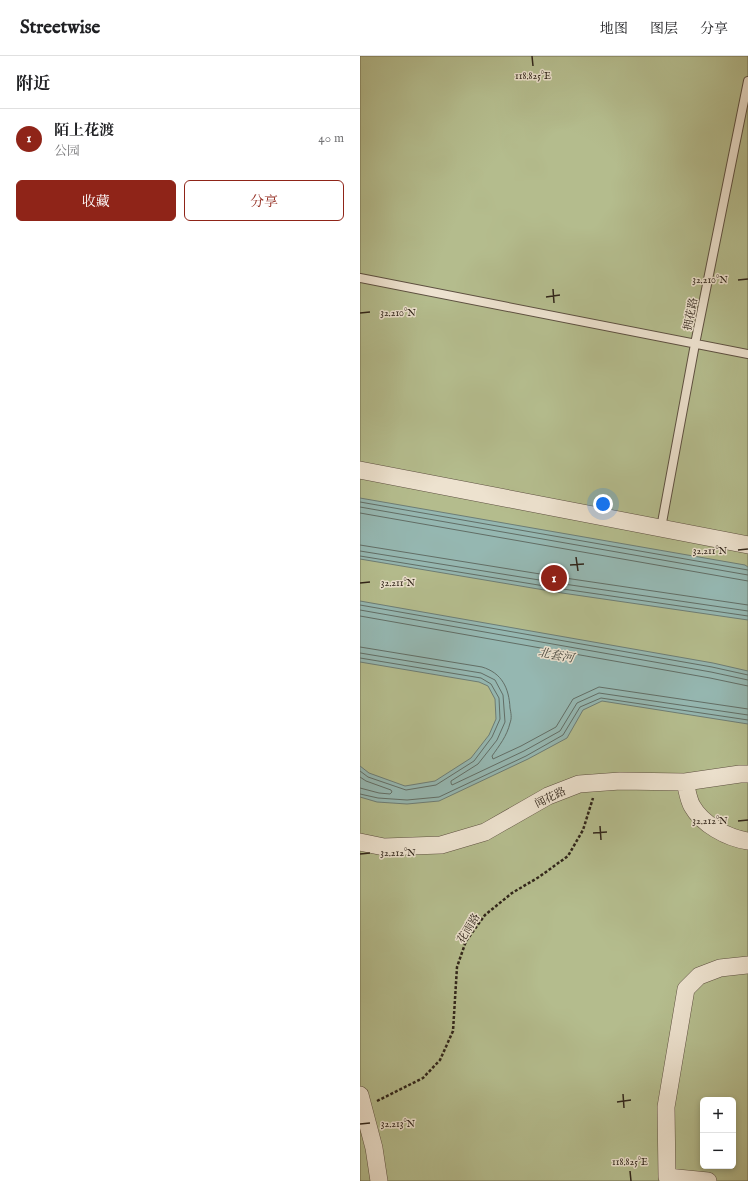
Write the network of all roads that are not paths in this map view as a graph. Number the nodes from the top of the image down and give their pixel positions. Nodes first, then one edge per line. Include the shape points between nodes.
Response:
1 (748, 81) edge
2 (360, 278) edge
3 (695, 344) junction
4 (748, 354) edge
5 (360, 470) edge
6 (661, 528) junction
7 (748, 545) edge
8 (748, 774) edge
9 (685, 782) junction
10 (748, 841) edge
11 (360, 842) edge
12 (748, 965) edge
13 (362, 1101) edge
14 (379, 1181) edge
15 (708, 1181) edge

1 - 3 lane, 拥花路
2 - 3 lane
3 - 4 lane
3 - 6 lane, 拥花路
5 - 6 street
6 - 7 street
8 - 9 street, 闻花路
9 - 10 street via 691,805 703,820 724,833
9 - 11 street, 闻花路 via 620,781 579,784 548,796 485,832 441,845 384,847
12 - 15 street via 720,968 699,976 686,989 666,1107 666,1177
13 - 14 street

